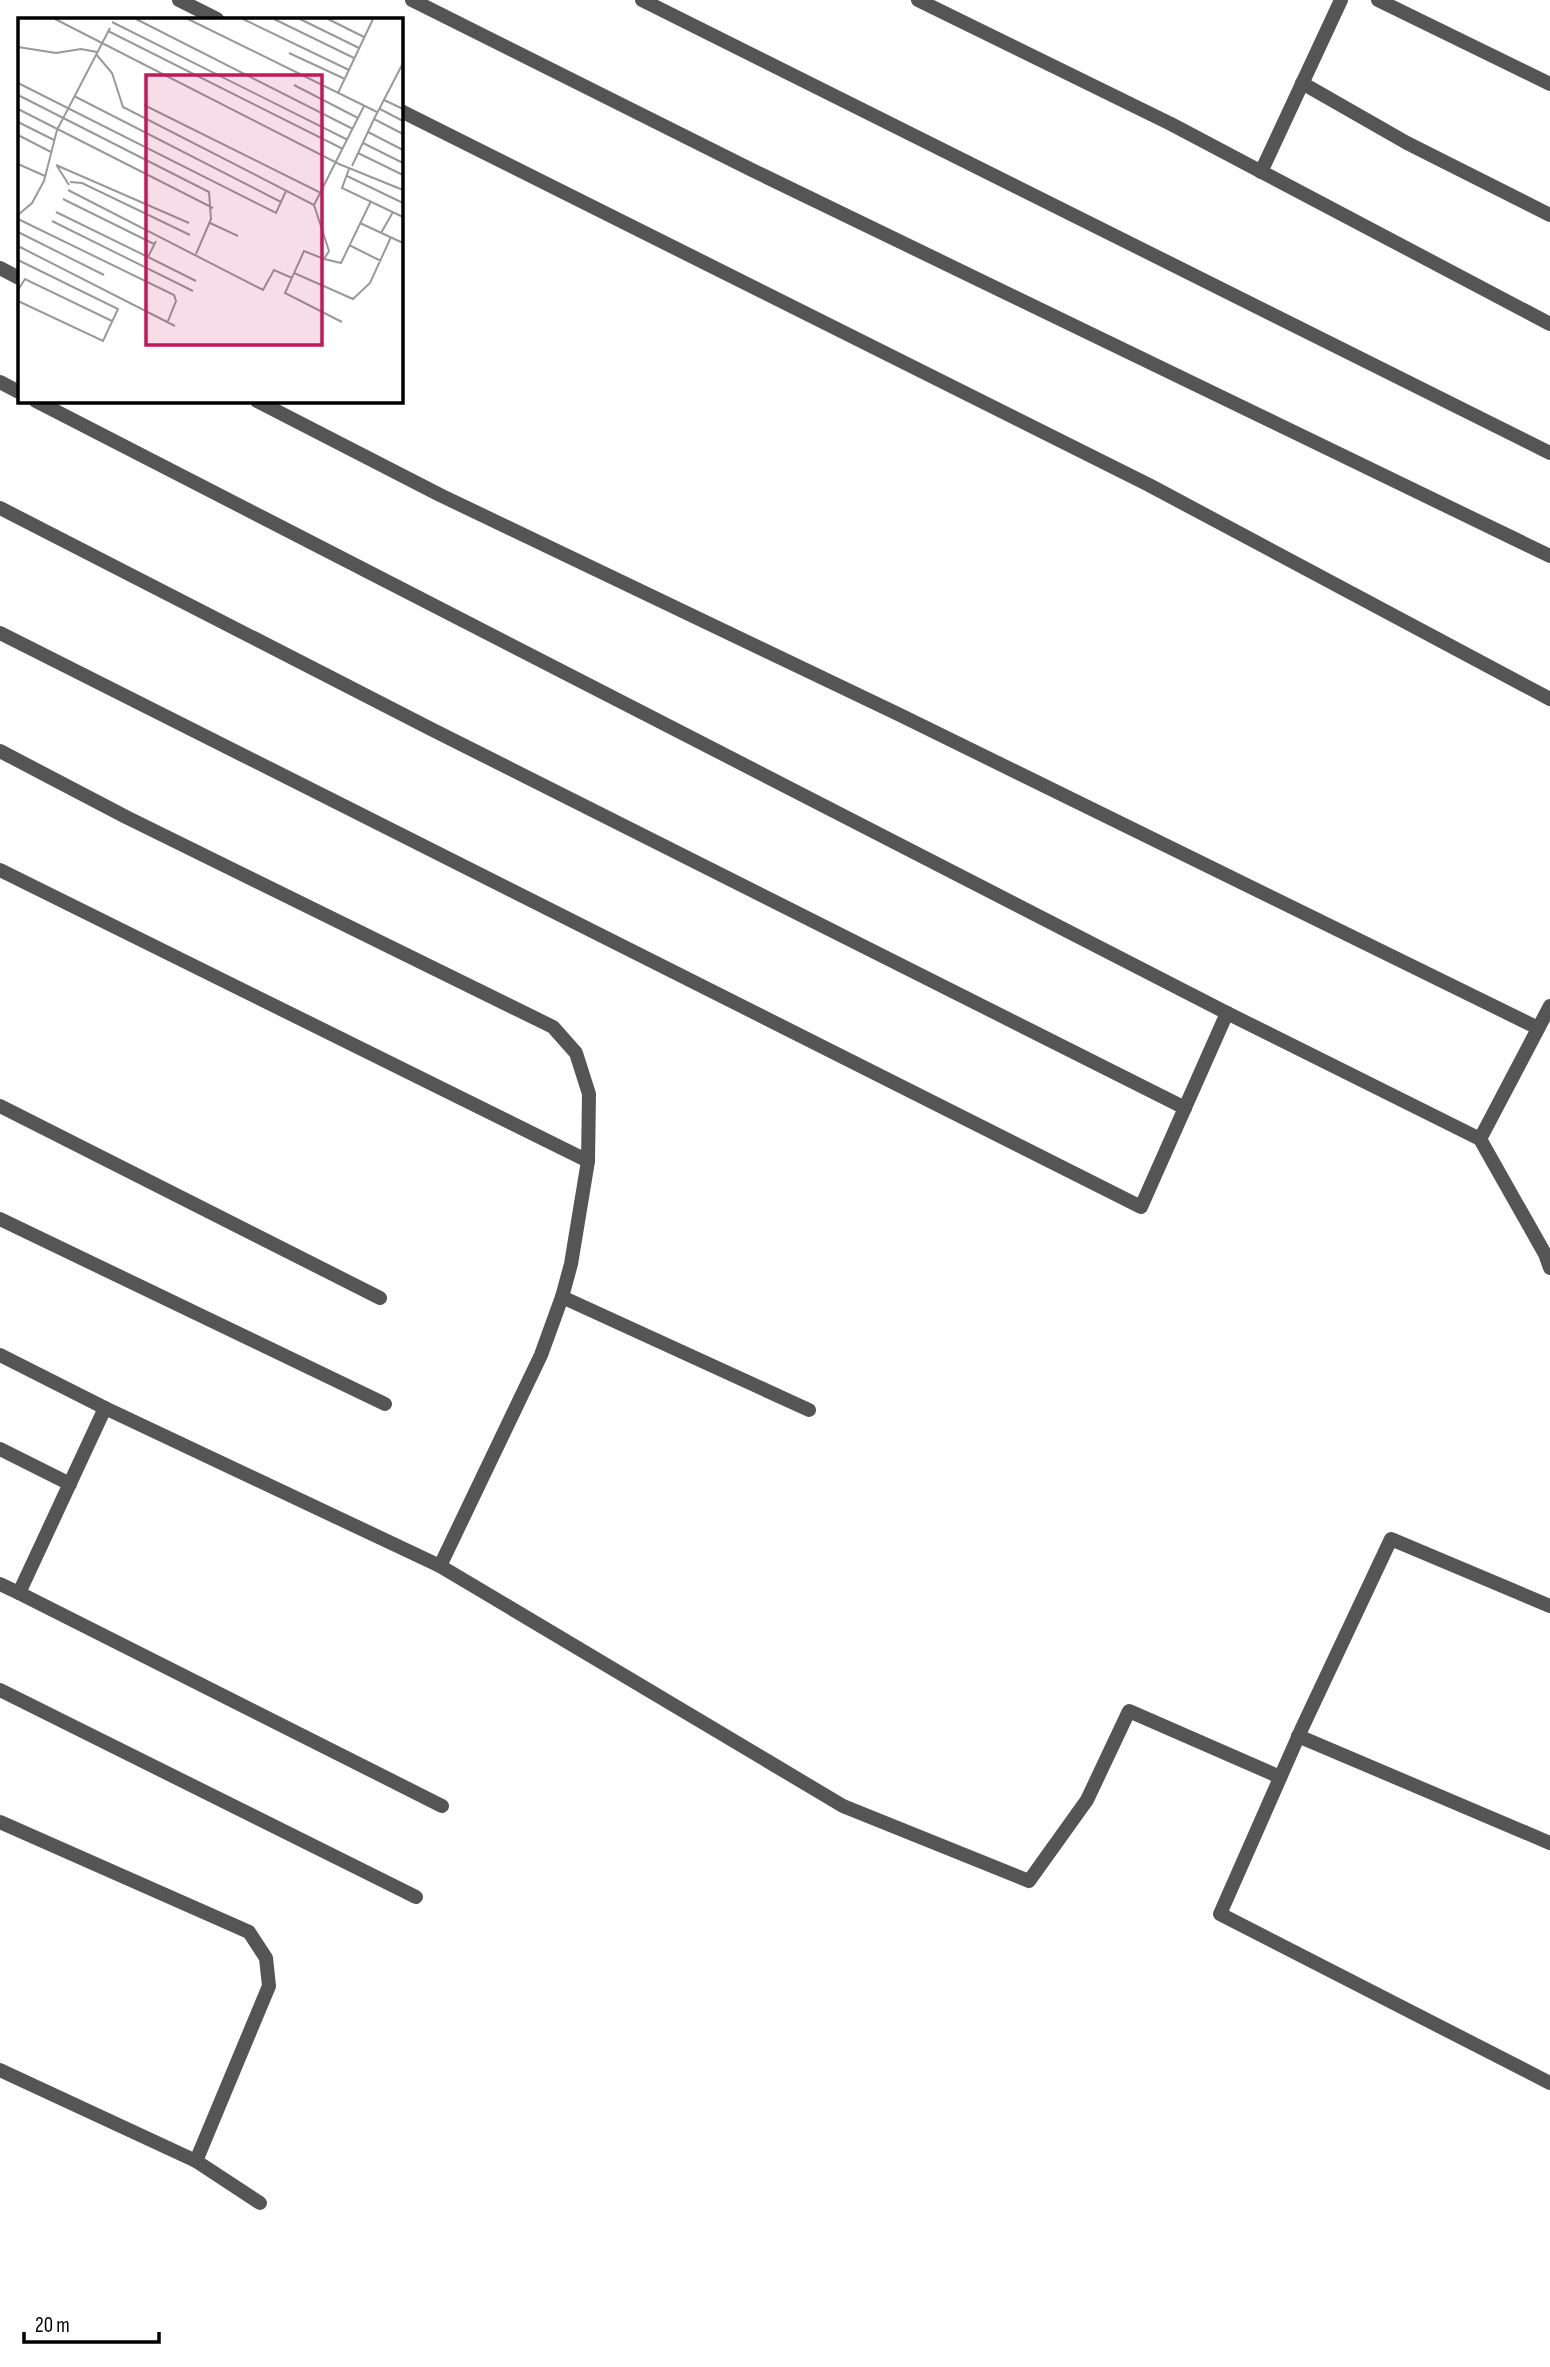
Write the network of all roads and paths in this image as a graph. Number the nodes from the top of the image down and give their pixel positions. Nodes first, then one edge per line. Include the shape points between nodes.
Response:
1 (179, 0) edge
2 (412, 0) edge
3 (642, 0) edge
4 (918, 0) edge
5 (1341, 0) edge
6 (1378, 0) edge
7 (215, 18) edge
8 (1303, 83) junction
9 (1550, 84) edge
10 (402, 112) edge
11 (1261, 172) junction
12 (1550, 215) edge
13 (0, 268) edge
14 (18, 277) edge
15 (1550, 324) edge
16 (0, 382) edge
17 (18, 391) edge
18 (38, 402) edge
19 (259, 402) edge
20 (1550, 453) edge
21 (0, 508) edge
22 (1550, 556) edge
23 (0, 634) edge
24 (1550, 699) edge
25 (0, 751) edge
26 (0, 870) edge
27 (1550, 1006) edge
28 (1227, 1013) junction
29 (1538, 1028) junction
30 (0, 1106) edge
31 (1185, 1108) junction
32 (1480, 1139) junction
33 (588, 1161) junction
34 (0, 1219) edge
35 (1550, 1268) edge
36 (562, 1297) junction
37 (380, 1298) dead end
38 (0, 1355) edge
39 (384, 1404) dead end
40 (105, 1408) junction
41 (809, 1410) dead end
42 (0, 1449) edge
43 (70, 1484) junction
44 (440, 1566) junction
45 (0, 1584) edge
46 (19, 1593) junction
47 (1550, 1606) edge
48 (0, 1690) edge
49 (1298, 1736) junction
50 (1280, 1777) junction
51 (442, 1806) dead end
52 (0, 1822) edge
53 (1550, 1843) edge
54 (416, 1898) dead end
55 (0, 2070) edge
56 (1550, 2082) edge
57 (196, 2161) junction
58 (260, 2203) dead end

1 - 7 street
2 - 22 street
3 - 20 street
4 - 11 street
5 - 8 street
6 - 9 street
8 - 11 street
8 - 12 street
10 - 24 street via 1149,485
11 - 15 street
13 - 14 street
16 - 17 street
18 - 28 street
19 - 29 street via 440,495
21 - 31 street
23 - 31 street via 1141,1207
25 - 33 street via 553,1027 576,1053 589,1094
26 - 33 street
27 - 29 street
28 - 31 street
28 - 32 street
29 - 32 street
30 - 37 street
32 - 35 street
33 - 36 street
34 - 39 street
36 - 41 street
36 - 44 street via 541,1355
38 - 40 street
40 - 43 street
40 - 44 street
42 - 43 street
43 - 46 street
44 - 50 street via 843,1806 1029,1881 1087,1800 1129,1711
45 - 46 street
46 - 51 street
47 - 49 street via 1391,1539
48 - 54 street
49 - 50 street
49 - 53 street
50 - 56 street via 1220,1914
52 - 57 street via 249,1932 266,1958 269,1986
55 - 57 street
57 - 58 street

